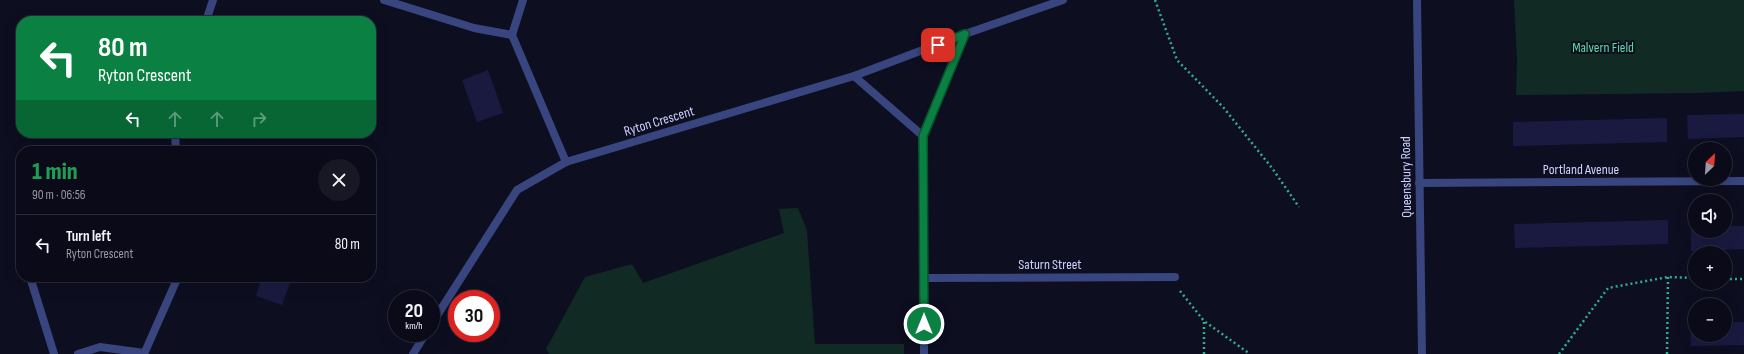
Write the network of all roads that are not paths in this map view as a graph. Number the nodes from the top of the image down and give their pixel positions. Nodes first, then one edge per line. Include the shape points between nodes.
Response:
1 (213, 0) edge
2 (384, 0) edge
3 (523, 0) edge
4 (1063, 0) edge
5 (1417, 0) edge
6 (208, 16) edge
7 (965, 34) junction
8 (512, 35) junction
9 (854, 76) junction
10 (923, 136) junction
11 (566, 162) junction
12 (1744, 181) edge
13 (1419, 183) junction
14 (1172, 277) road end
15 (924, 278) junction
16 (32, 282) edge
17 (176, 282) edge
18 (440, 312) edge
19 (420, 342) edge
20 (54, 354) edge
21 (78, 354) edge
22 (144, 354) edge
23 (413, 354) edge
24 (924, 354) edge
25 (1422, 354) edge

1 - 6 street
2 - 8 street via 474,28
3 - 8 street
4 - 7 street, Ryton Crescent
5 - 13 street, Queensbury Road
7 - 9 street, Ryton Crescent
7 - 10 street
8 - 11 street
9 - 10 street
9 - 11 street, Ryton Crescent
10 - 15 street
11 - 18 street, Ryton Crescent via 517,190
12 - 13 street, Portland Avenue
13 - 25 street, Queensbury Road
14 - 15 street, Saturn Street
15 - 24 street
16 - 20 street
17 - 22 street
19 - 23 street
21 - 22 street via 100,347

